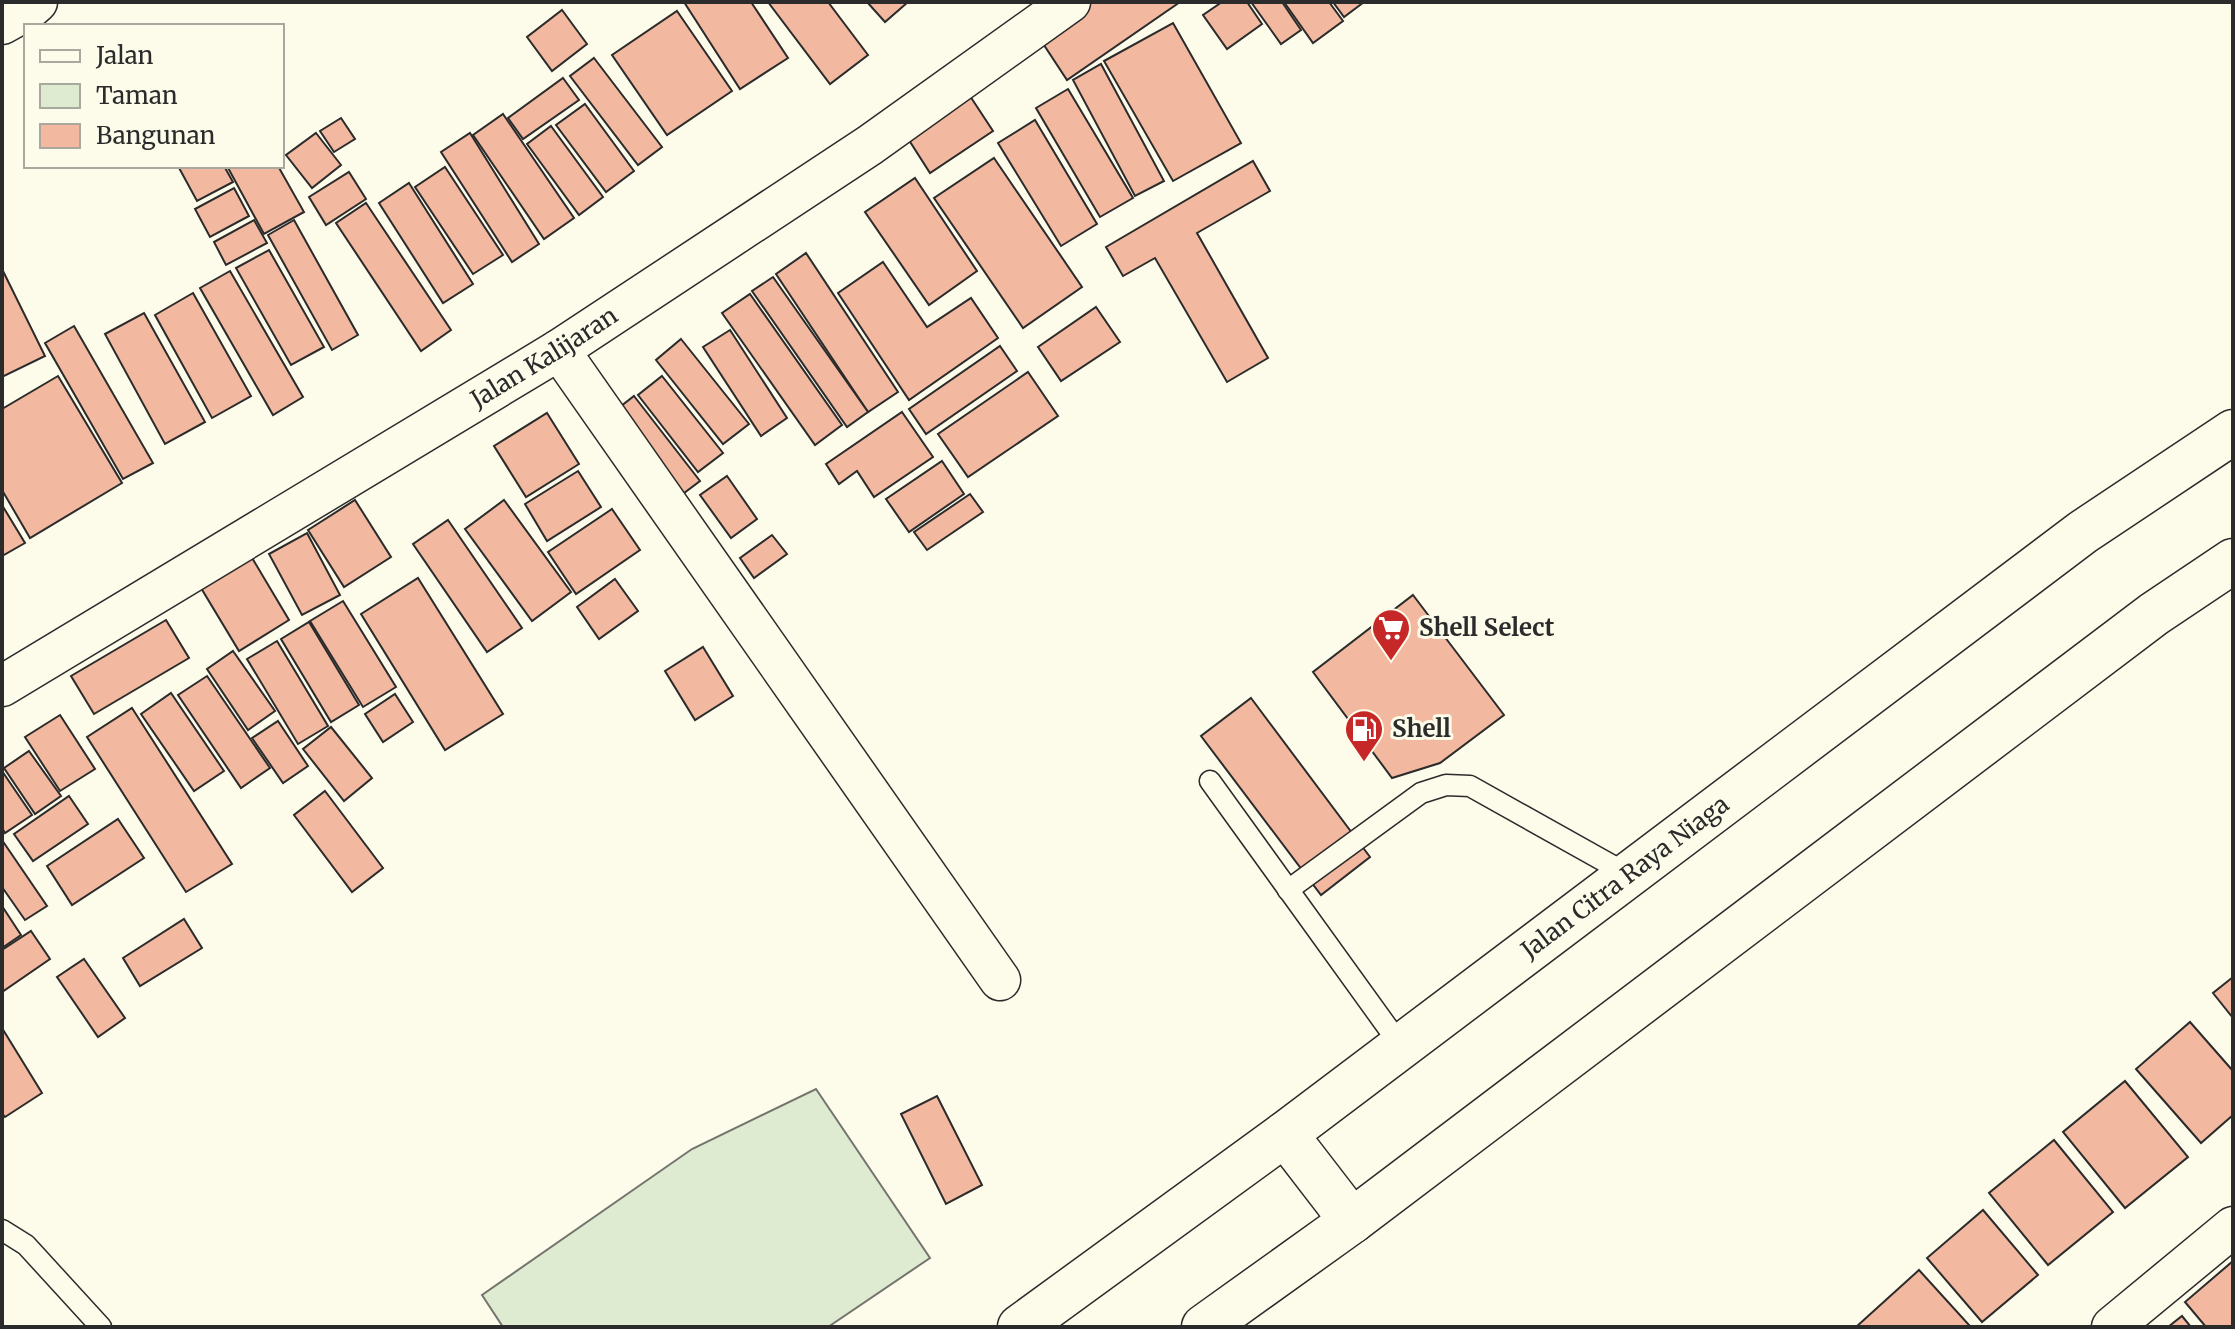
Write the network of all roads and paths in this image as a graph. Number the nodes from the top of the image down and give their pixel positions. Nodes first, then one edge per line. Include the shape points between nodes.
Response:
1 (37, 2) edge
2 (1070, 2) edge
3 (2, 24) edge
4 (559, 350) junction
5 (2233, 432) edge
6 (2233, 561) edge
7 (2, 686) edge
8 (1210, 781) dead end
9 (1629, 875) junction
10 (1288, 890) junction
11 (1000, 980) dead end
12 (1401, 1046) junction
13 (1285, 1134) junction
14 (1352, 1221) junction
15 (2233, 1227) edge
16 (2, 1230) edge
17 (101, 1327) edge
18 (1020, 1327) edge
19 (1204, 1327) edge
20 (2112, 1327) edge

1 - 3 street
2 - 4 street, Jalan Kalijaran via 870,145
4 - 7 street, Jalan Kalijaran
4 - 11 street
5 - 9 street, Jalan Citra Raya Niaga via 2083,532
6 - 14 street via 2154,614
8 - 10 lane
9 - 10 lane via 1470,786 1446,785 1421,793
9 - 12 street, Jalan Citra Raya Niaga
10 - 12 lane
12 - 13 street, Jalan Citra Raya Niaga
13 - 14 street
13 - 18 street, Jalan Citra Raya Niaga
14 - 19 street
15 - 20 street
16 - 17 lane via 26,1245

